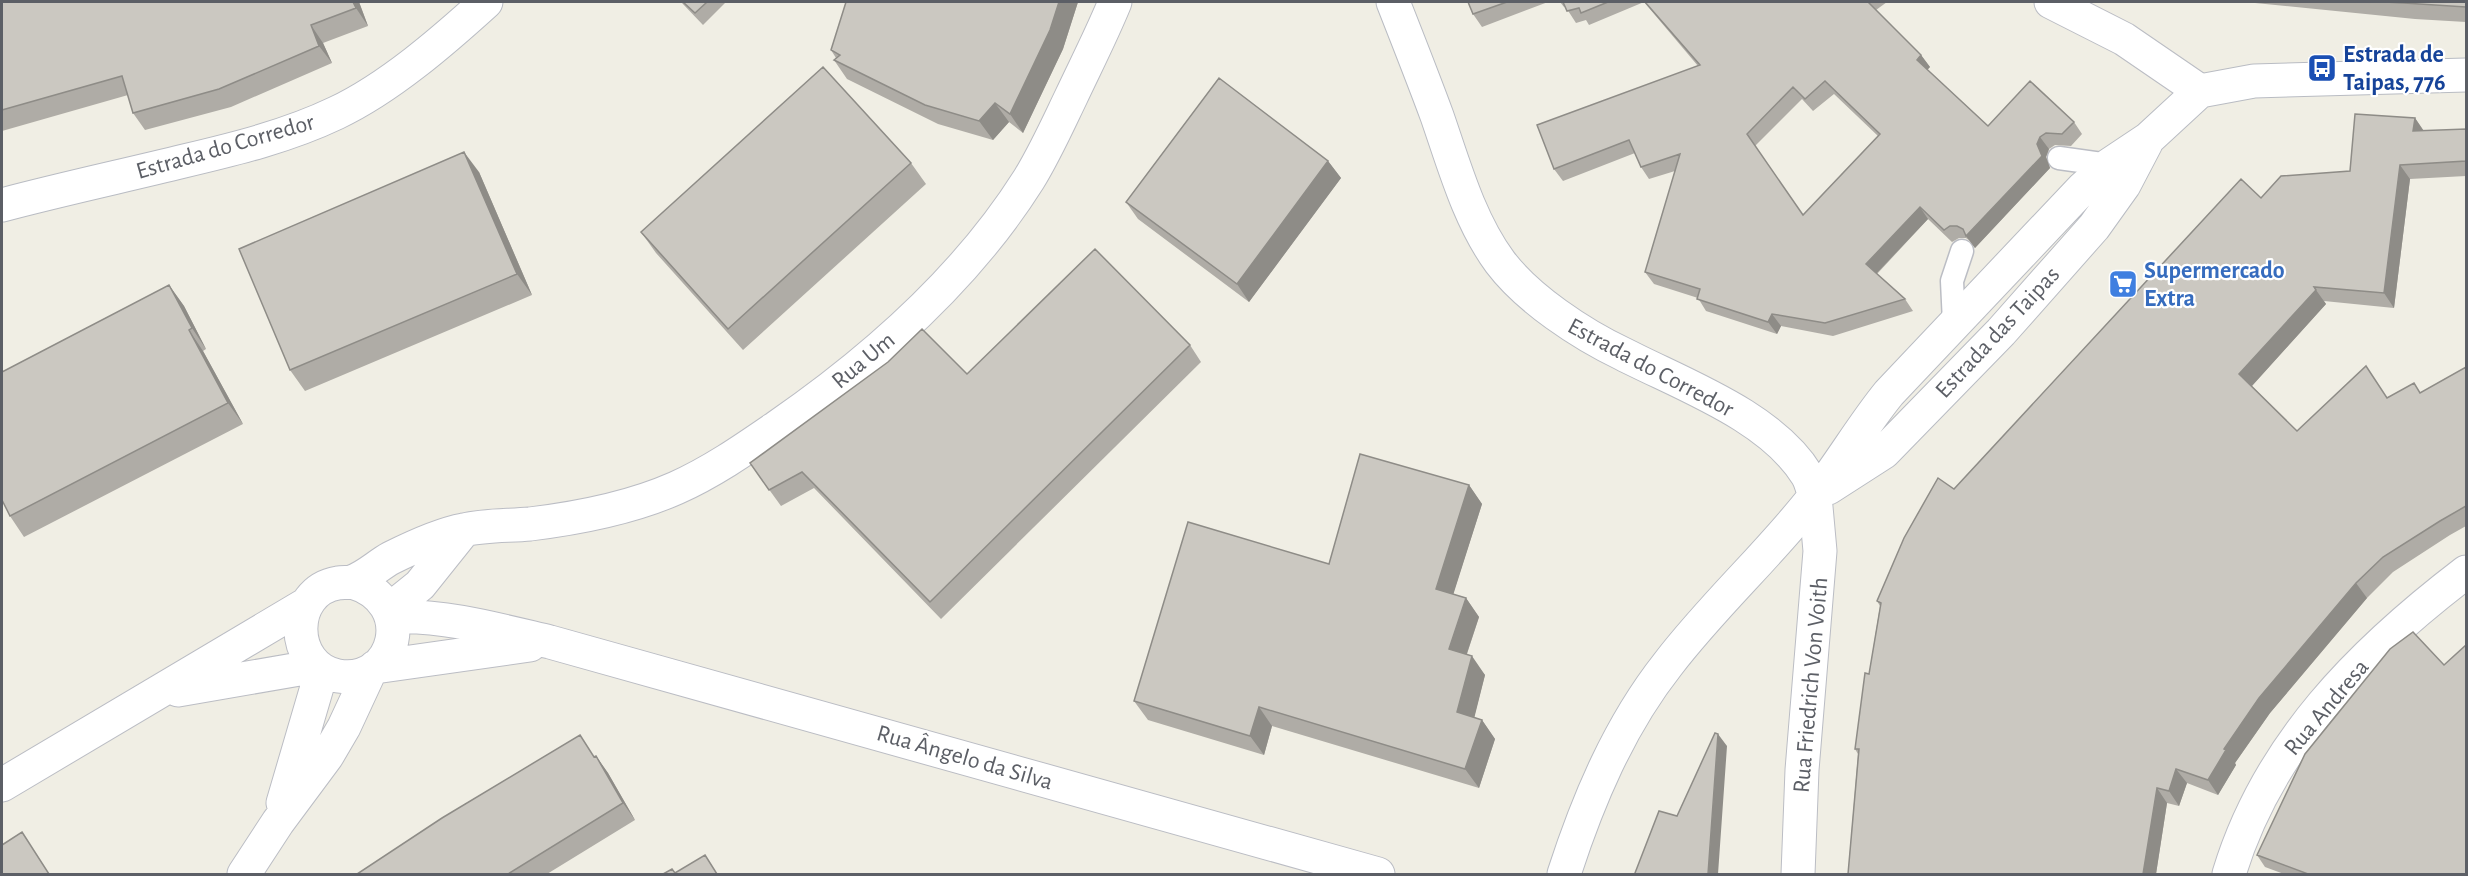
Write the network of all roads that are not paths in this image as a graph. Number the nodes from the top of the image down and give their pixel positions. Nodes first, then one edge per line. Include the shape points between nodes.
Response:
1 (486, 2) edge
2 (1115, 2) edge
3 (1394, 2) edge
4 (2052, 2) edge
5 (2466, 75) edge
6 (2200, 91) junction
7 (2148, 139) junction
8 (2059, 158) dead end
9 (2109, 165) junction
10 (2, 205) edge
11 (1962, 251) edge
12 (1954, 323) junction
13 (1815, 496) junction
14 (464, 530) junction
15 (2466, 572) edge
16 (352, 582) junction
17 (306, 605) junction
18 (391, 613) junction
19 (550, 642) junction
20 (319, 668) junction
21 (372, 669) junction
22 (158, 694) junction
23 (2, 785) edge
24 (278, 822) junction
25 (244, 874) edge
26 (1378, 874) edge
27 (1564, 874) edge
28 (1798, 874) edge
29 (2229, 874) edge

1 - 10 street, Estrada do Corredor via 381,86 337,113 218,153
2 - 14 street, Rua Um via 1029,178 984,241 935,296 869,359 740,453 675,488 610,510 547,522
3 - 13 street, Estrada do Corredor via 1462,187 1500,262 1559,317 1625,356 1700,389 1750,421 1785,448 1808,476
4 - 6 street via 2124,39
5 - 6 street via 2254,81
6 - 7 street, Estrada das Taipas
7 - 9 street, Estrada das Taipas
7 - 13 street, Estrada das Taipas via 2124,185 2094,226 2001,333 1884,452
8 - 9 lane
9 - 12 street, Estrada das Taipas
11 - 12 lane via 1953,280
12 - 13 street, Estrada das Taipas via 1889,393
13 - 27 street, Estrada das Taipas via 1662,673 1606,763
13 - 28 street, Rua Friedrich Von Voith via 1820,551 1802,770
14 - 16 street, Rua Um via 390,558
14 - 18 street via 420,585
15 - 29 street, Rua Andresa via 2375,649 2291,743 2258,799
16 - 17 street via 334,583
16 - 18 street via 376,592
17 - 20 street via 300,637 306,653
17 - 22 street
18 - 19 street, Rua Ângelo da Silva
18 - 21 street via 394,635 388,653
19 - 21 street, Rua Ângelo da Silva
19 - 26 street, Rua Ângelo da Silva
20 - 21 street via 338,676 354,676
20 - 22 street
20 - 24 street
21 - 24 street via 327,756
22 - 23 street
24 - 25 street

